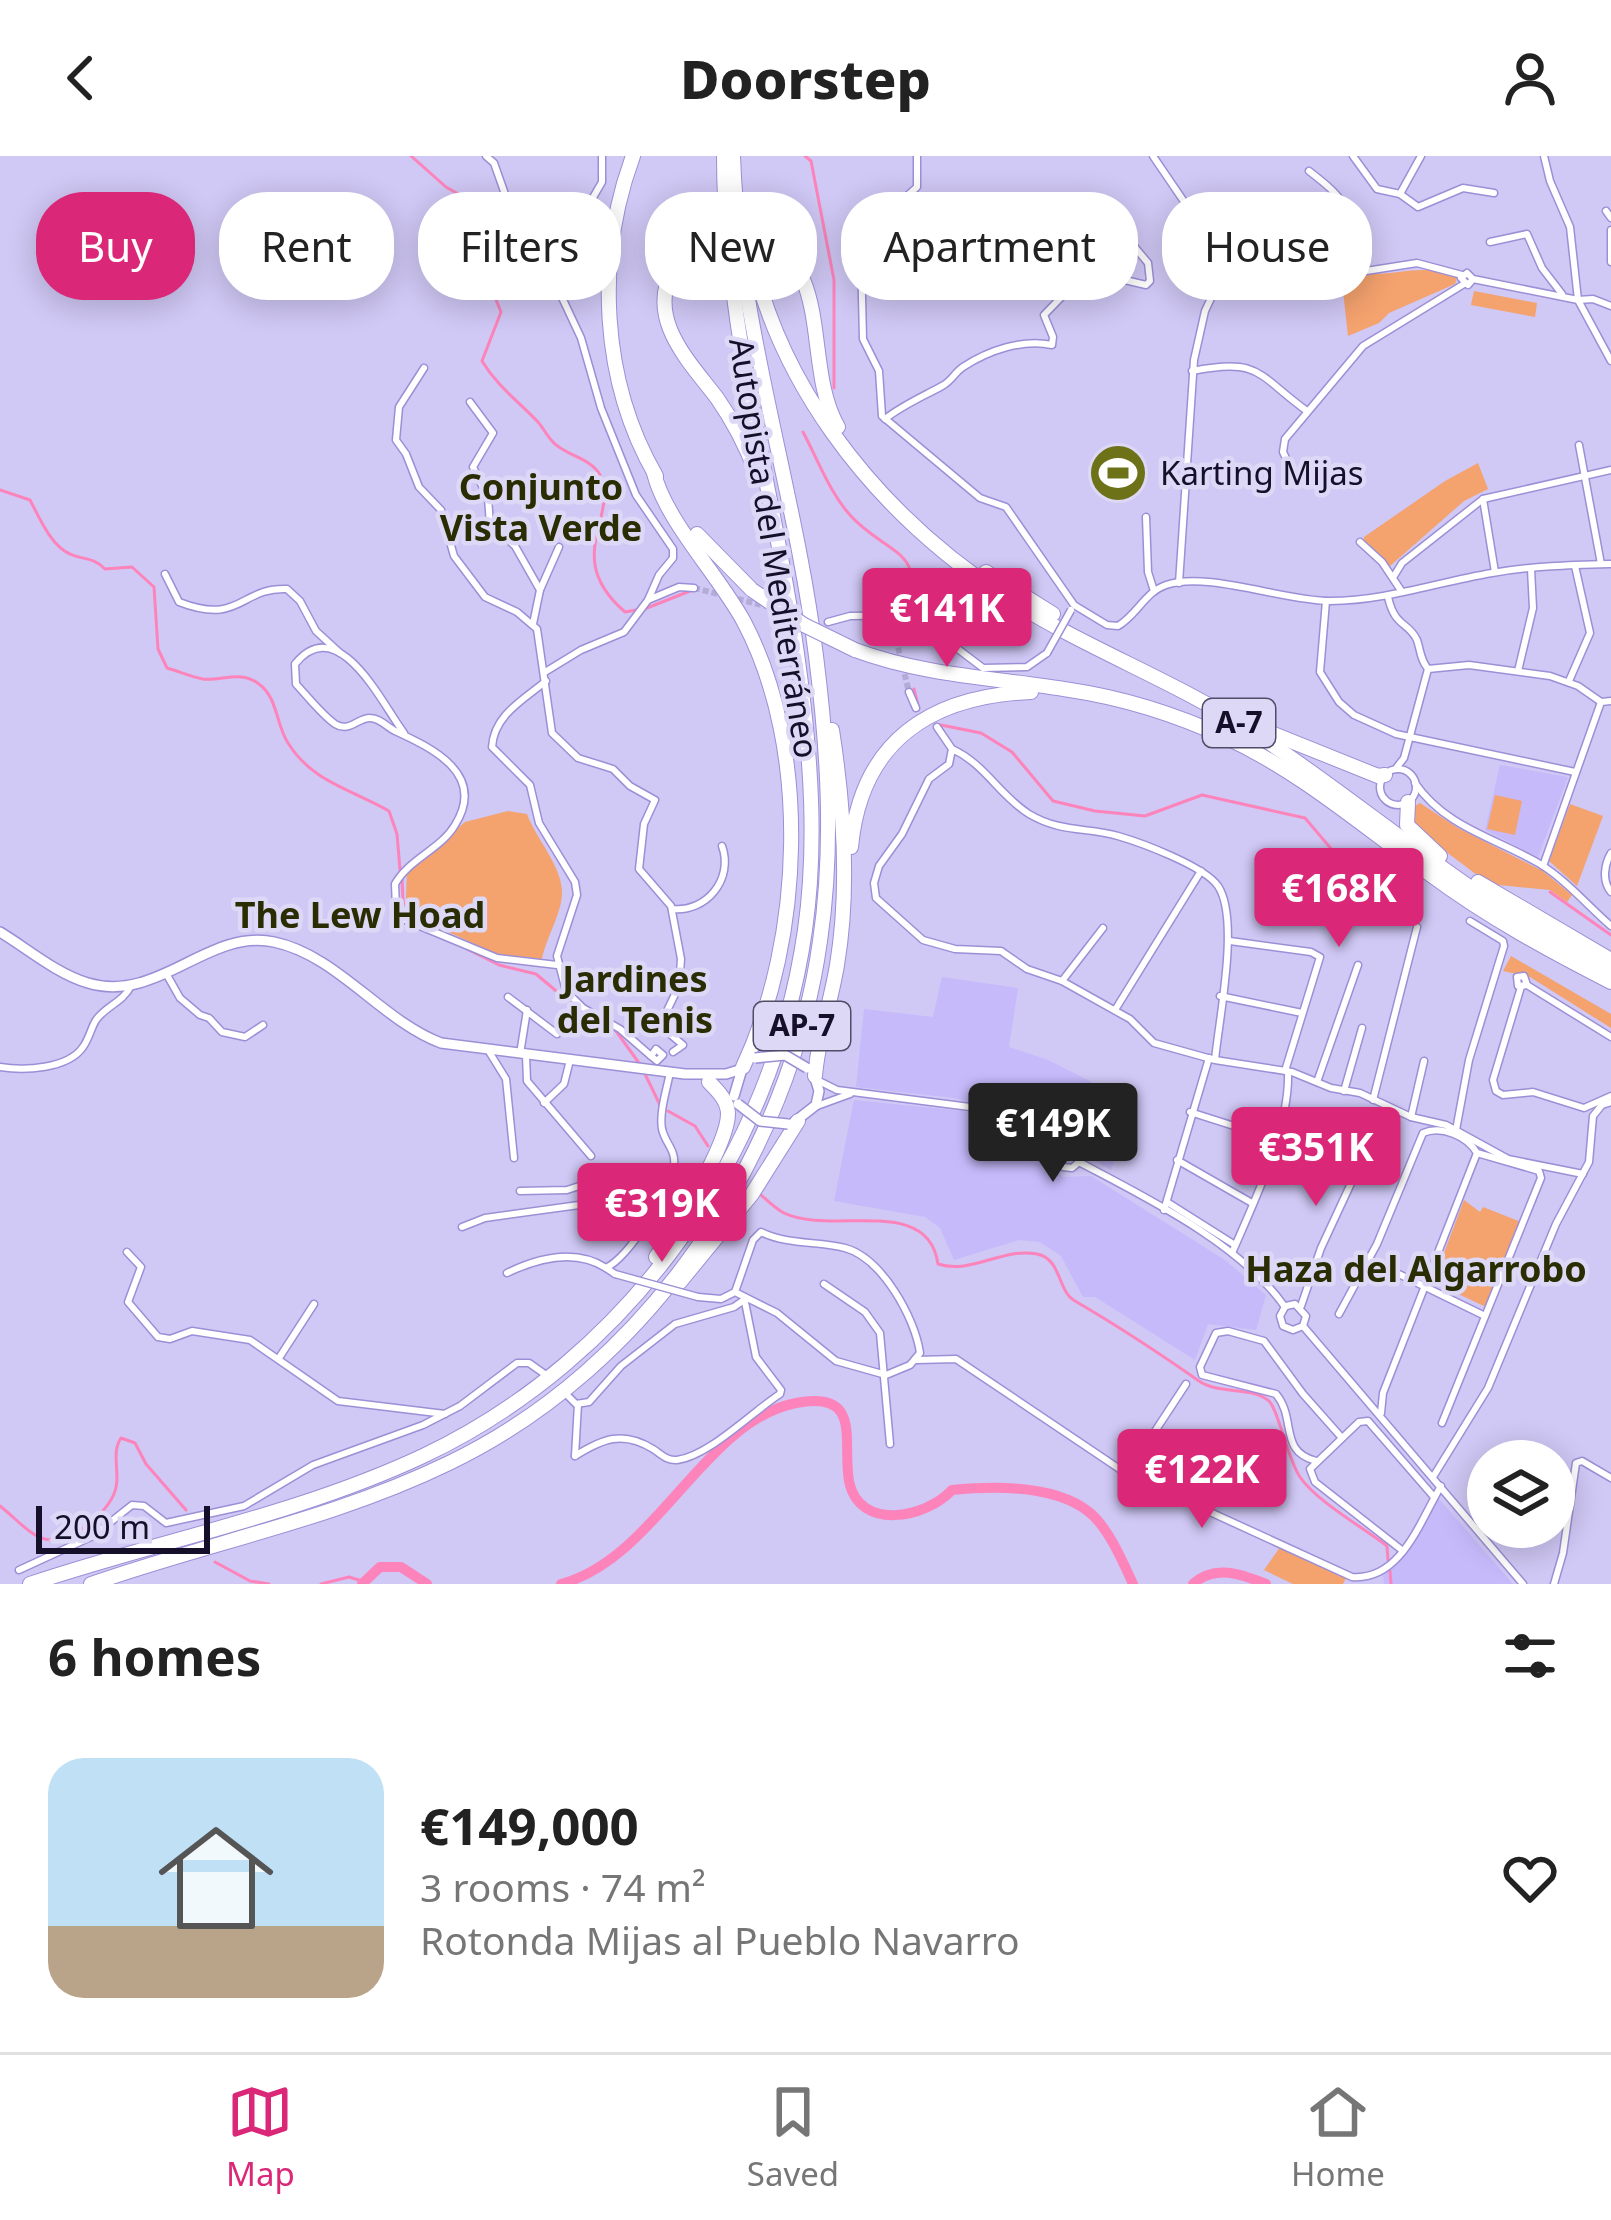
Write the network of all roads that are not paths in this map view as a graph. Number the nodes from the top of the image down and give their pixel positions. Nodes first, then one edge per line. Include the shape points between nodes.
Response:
1 (487, 156) edge
2 (602, 156) edge
3 (633, 156) edge
4 (724, 156) edge
5 (736, 156) edge
6 (916, 156) edge
7 (1153, 156) edge
8 (1353, 156) edge
9 (1421, 156) edge
10 (1544, 156) edge
11 (1309, 171) dead end
12 (505, 192) edge
13 (596, 192) edge
14 (1177, 192) edge
15 (1335, 192) edge
16 (1494, 193) dead end
17 (1400, 194) junction
18 (1611, 230) edge
19 (1490, 242) dead end
20 (1138, 250) edge
21 (1611, 262) edge
22 (1372, 269) edge
23 (1463, 280) junction
24 (1138, 283) edge
25 (1564, 296) junction
26 (563, 300) edge
27 (665, 300) edge
28 (810, 300) edge
29 (1059, 300) edge
30 (1210, 300) edge
31 (1579, 300) junction
32 (1611, 306) edge
33 (1611, 361) edge
34 (424, 368) dead end
35 (1192, 371) junction
36 (470, 402) dead end
37 (1306, 411) junction
38 (885, 419) junction
39 (1580, 445) dead end
40 (1611, 470) edge
41 (654, 473) junction
42 (1585, 476) junction
43 (1296, 479) dead end
44 (767, 500) junction
45 (1483, 500) junction
46 (1147, 517) dead end
47 (1360, 542) dead end
48 (560, 547) dead end
49 (1606, 564) edge
50 (1575, 566) junction
51 (1531, 568) junction
52 (1495, 572) junction
53 (165, 574) dead end
54 (1394, 576) junction
55 (1179, 583) junction
56 (694, 587) tunnel mouth
57 (993, 587) junction
58 (540, 590) junction
59 (1154, 591) junction
60 (1402, 592) junction
61 (1388, 596) junction
62 (648, 600) junction
63 (1325, 601) junction
64 (1072, 607) junction
65 (1053, 614) junction
66 (878, 616) junction
67 (828, 622) dead end
68 (533, 624) junction
69 (896, 639) tunnel mouth
70 (343, 656) junction
71 (816, 657) junction
72 (1428, 669) junction
73 (1518, 670) junction
74 (545, 676) junction
75 (1569, 681) junction
76 (909, 692) tunnel mouth
77 (1090, 695) junction
78 (1598, 701) junction
79 (1611, 701) edge
80 (916, 708) dead end
81 (937, 728) dead end
82 (1266, 731) junction
83 (404, 733) junction
84 (1410, 737) junction
85 (952, 749) junction
86 (1404, 758) junction
87 (1390, 772) junction
88 (1575, 772) junction
89 (1410, 774) junction
90 (1415, 783) junction
91 (1408, 801) junction
92 (1428, 801) junction
93 (722, 846) dead end
94 (1611, 853) edge
95 (1441, 856) junction
96 (1543, 866) junction
97 (1201, 872) junction
98 (1611, 892) edge
99 (672, 909) junction
100 (843, 909) junction
101 (1470, 921) dead end
102 (1611, 926) edge
103 (1417, 927) dead end
104 (1103, 928) dead end
105 (0, 932) edge
106 (1527, 939) junction
107 (1229, 942) junction
108 (1611, 960) edge
109 (1358, 964) dead end
110 (557, 965) junction
111 (1611, 971) edge
112 (167, 975) junction
113 (1062, 981) junction
114 (1611, 982) edge
115 (131, 986) junction
116 (1611, 994) edge
117 (1220, 996) junction
118 (508, 997) dead end
119 (527, 1010) junction
120 (1115, 1010) junction
121 (1302, 1012) junction
122 (263, 1025) dead end
123 (1362, 1028) dead end
124 (557, 1034) dead end
125 (1611, 1037) edge
126 (488, 1051) junction
127 (523, 1055) junction
128 (657, 1055) junction
129 (1212, 1059) junction
130 (570, 1060) junction
131 (1424, 1061) dead end
132 (747, 1065) junction
133 (0, 1067) edge
134 (1287, 1071) junction
135 (668, 1072) junction
136 (685, 1074) junction
137 (813, 1075) junction
138 (710, 1082) joint
139 (1317, 1082) junction
140 (1344, 1091) junction
141 (855, 1094) junction
142 (1611, 1099) edge
143 (1373, 1100) junction
144 (544, 1103) junction
145 (734, 1103) junction
146 (814, 1108) junction
147 (1190, 1112) junction
148 (1412, 1117) junction
149 (793, 1123) junction
150 (1456, 1130) junction
151 (1373, 1136) dead end
152 (1275, 1139) junction
153 (1059, 1150) junction
154 (1477, 1153) junction
155 (591, 1156) dead end
156 (514, 1157) dead end
157 (1177, 1160) junction
158 (1079, 1162) junction
159 (1583, 1174) junction
160 (599, 1183) junction
161 (520, 1192) dead end
162 (662, 1196) junction
163 (1253, 1204) junction
164 (1166, 1206) junction
165 (462, 1227) dead end
166 (1233, 1249) junction
167 (127, 1252) dead end
168 (1369, 1260) junction
169 (606, 1268) junction
170 (507, 1273) dead end
171 (824, 1284) dead end
172 (1424, 1286) junction
173 (735, 1292) junction
174 (744, 1299) junction
175 (314, 1304) dead end
176 (1301, 1306) junction
177 (1285, 1307) junction
178 (1339, 1314) dead end
179 (1486, 1316) junction
180 (608, 1323) junction
181 (1303, 1326) junction
182 (616, 1344) junction
183 (279, 1358) junction
184 (917, 1360) junction
185 (886, 1375) junction
186 (547, 1376) dead end
187 (1186, 1384) dead end
188 (1383, 1393) junction
189 (1364, 1396) junction
190 (569, 1397) dead end
191 (578, 1404) junction
192 (445, 1414) junction
193 (1382, 1417) junction
194 (1442, 1423) dead end
195 (1342, 1438) junction
196 (890, 1444) dead end
197 (1316, 1461) junction
198 (1127, 1474) junction
199 (1433, 1478) junction
200 (1611, 1478) edge
201 (1441, 1486) junction
202 (1434, 1497) junction
203 (1403, 1551) junction
204 (19, 1570) dead end
205 (30, 1584) edge
206 (91, 1584) edge
207 (1523, 1584) edge
208 (1554, 1584) edge

1 - 12 street
2 - 13 street
3 - 41 highway, A-7 via 612,237 608,293 617,376
4 - 44 highway, Autopista del Mediterráneo / AP-7 via 732,283
5 - 57 highway, A-7 via 758,278 821,417 883,496
5 - 71 highway, Autopista del Mediterráneo / AP-7 via 748,319
6 - 38 street via 917,187 872,227 862,255 863,339 879,371
7 - 14 street
8 - 17 street via 1377,189
9 - 17 street
10 - 31 street via 1570,226
11 - 15 street
16 - 17 street via 1463,188 1418,207
18 - 21 street
19 - 25 street via 1527,234
20 - 24 street via 1148,262 1146,285
22 - 23 street via 1418,262
23 - 25 street via 1470,274
23 - 37 street via 1363,346
25 - 31 street
26 - 62 street via 637,495 673,549
27 - 44 highway via 675,342 735,426
28 - 65 highway via 825,399 848,442 938,535
29 - 38 street via 1044,315 1052,345 990,351
30 - 35 street
31 - 32 street
31 - 33 street
34 - 68 street via 399,407 396,440 418,487 441,510 454,556 485,597
35 - 37 street via 1252,369
35 - 55 street
36 - 58 street via 493,433 473,467 490,524 512,543
37 - 43 street via 1282,452
38 - 64 street via 980,498 1006,507
39 - 42 street
40 - 42 street
41 - 77 highway, A-7, bridge via 706,546 804,625 855,650 952,676
41 - 132 highway via 755,646 782,737 786,902 780,954
42 - 45 street
42 - 49 street
44 - 180 highway, Autopista del Mediterráneo / AP-7 via 808,743 812,836 799,968 774,1062 727,1168 676,1246
45 - 52 street
45 - 54 street
46 - 59 street
47 - 54 street
48 - 58 street
49 - 50 street
50 - 51 street
50 - 75 street via 1590,634
51 - 52 street
51 - 73 street via 1533,608
52 - 60 street
53 - 70 street via 179,602 218,611 287,590
54 - 60 street
55 - 59 street
55 - 63 street
56 - 62 street
57 - 65 highway
57 - 111 highway, A-7 via 1229,717 1498,906
58 - 68 street
59 - 64 street via 1118,626
60 - 61 street
61 - 63 street
61 - 72 street
62 - 74 street via 624,632
63 - 84 street via 1323,680 1354,715
64 - 66 street, bridge via 1047,653 1027,667 983,668 921,618
65 - 82 highway
66 - 67 street
66 - 69 street
68 - 74 street
70 - 83 street via 371,679
70 - 83 street via 308,652 295,664 296,684 340,727 372,718
71 - 100 highway via 840,790
71 - 182 highway, Autopista del Mediterráneo / AP-7 via 828,859 805,1016 741,1177 670,1282
72 - 73 street
72 - 84 street
73 - 75 street
74 - 99 street via 548,722 559,741 656,800 639,869
74 - 110 street via 502,718 492,740 530,785 539,823 575,882
75 - 78 street
76 - 80 street
77 - 100 highway via 975,698 899,737 860,798
77 - 106 highway, A-7 via 1187,721 1278,765
78 - 79 street
78 - 88 street
81 - 85 street
82 - 87 highway via 1378,776
82 - 95 highway
83 - 110 street via 450,763 464,798 453,829 398,877 399,914 497,958
84 - 86 street
84 - 88 street
85 - 97 street via 1032,815 1071,831 1117,836
85 - 113 street via 950,764 929,779 875,876 880,904 923,940 998,950
86 - 87 street
86 - 89 street
87 - 89 street
87 - 91 street via 1383,797
88 - 96 street
89 - 90 street
90 - 91 street
90 - 92 street
91 - 92 street
91 - 95 highway via 1407,826
92 - 96 street via 1472,833
93 - 99 street via 726,864 713,894
94 - 98 street
95 - 108 highway
96 - 102 street
97 - 107 street via 1220,889
97 - 120 street
99 - 128 street via 682,966 664,1017 683,1045
100 - 137 highway
101 - 150 street via 1504,946
103 - 143 street
104 - 113 street
105 - 115 main road via 75,978
106 - 114 highway, A-7
106 - 116 highway
107 - 117 street
107 - 121 street via 1320,957
109 - 139 street
110 - 128 street via 574,1000
112 - 115 main road
112 - 122 street via 180,998 222,1032 245,1036
112 - 126 main road via 241,943 280,943 425,1037
113 - 120 street
115 - 133 street via 74,1056 38,1068
117 - 121 street
117 - 129 street
118 - 119 street
119 - 124 street
119 - 127 street
120 - 129 street via 1154,1043
121 - 134 street
123 - 140 street
125 - 142 street via 1524,986 1492,1080 1503,1095 1533,1092 1585,1108
126 - 127 main road
126 - 156 street via 506,1079
127 - 130 main road
127 - 144 street via 527,1081
128 - 135 street
129 - 134 street
129 - 147 street
130 - 135 main road
130 - 144 street via 564,1084
131 - 148 street
132 - 136 main road
132 - 137 main road, bridge via 779,1054
132 - 145 main road
134 - 139 street
134 - 152 street
135 - 136 main road
135 - 162 street via 662,1125 675,1159
136 - 138 main road
137 - 141 street
137 - 146 main road
138 - 145 highway
139 - 140 street
140 - 143 street
141 - 146 street
141 - 153 street via 970,1107
142 - 159 street via 1593,1116
143 - 148 street
144 - 155 street
145 - 149 main road, bridge via 760,1121
145 - 180 highway via 685,1210
146 - 149 main road
147 - 152 street
147 - 157 street
148 - 150 street
149 - 182 highway via 717,1239
150 - 159 street via 1508,1160
151 - 176 street
152 - 163 street
153 - 158 street via 1076,1147
153 - 158 street via 1063,1167
154 - 168 street via 1444,1131 1420,1135
154 - 172 street
154 - 179 street via 1535,1169 1541,1178
157 - 163 street
157 - 164 street
158 - 164 street
159 - 199 street via 1476,1414
160 - 161 street
160 - 162 street via 628,1170
160 - 165 street via 586,1203
162 - 169 street
163 - 166 street
164 - 166 street
166 - 177 street
167 - 183 street via 141,1267 128,1302 153,1334 242,1338
168 - 172 street
168 - 178 street
169 - 170 street via 582,1257 546,1258
169 - 173 street, bridge via 698,1297
171 - 185 street via 873,1320
172 - 179 street
172 - 188 street
173 - 174 street
173 - 184 street via 761,1232 851,1250 892,1288 918,1339
174 - 185 street via 777,1313 836,1361
174 - 191 street via 675,1324 621,1366 598,1396
174 - 191 street via 756,1357 782,1392 704,1448 670,1460 617,1437 575,1456
175 - 183 street
176 - 177 street
176 - 181 street
177 - 181 street via 1283,1326
179 - 194 street
180 - 205 highway, Autopista del Mediterráneo / AP-7 via 538,1384 426,1454 325,1497
181 - 189 street
182 - 206 highway, Autopista del Mediterráneo / AP-7 via 546,1403 454,1461 365,1501
183 - 192 street via 338,1401
184 - 185 street
184 - 198 street via 956,1358
185 - 196 street
186 - 192 street via 518,1363
187 - 198 street
188 - 189 street
188 - 193 street
189 - 193 street
190 - 191 street
192 - 204 street via 313,1465 224,1512 166,1522 132,1505 93,1536
193 - 199 street
195 - 197 street
195 - 197 street via 1264,1341 1216,1334 1202,1375 1276,1394 1293,1448
195 - 202 street via 1366,1420
197 - 203 street via 1311,1478
198 - 203 street via 1352,1577 1376,1575
199 - 201 street
200 - 208 street via 1576,1463
201 - 202 street
201 - 207 street
202 - 203 street

